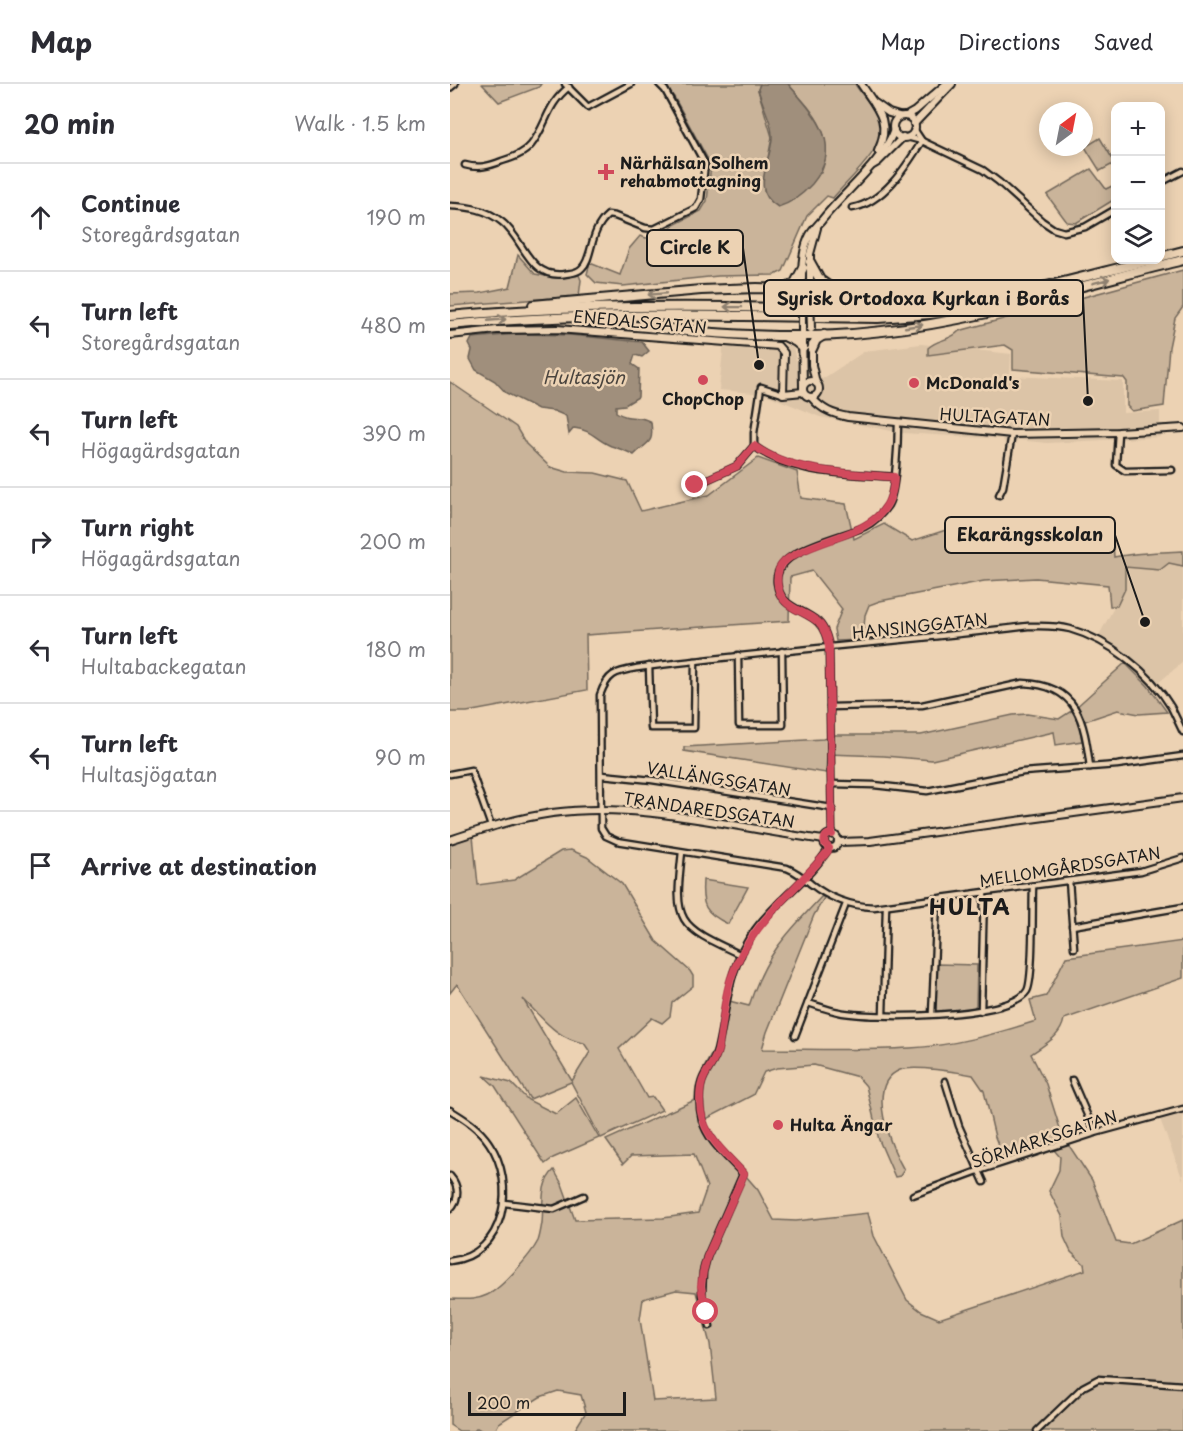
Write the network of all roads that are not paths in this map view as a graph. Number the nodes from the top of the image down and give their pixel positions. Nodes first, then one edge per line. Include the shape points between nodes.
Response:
1 (455, 84) edge
2 (631, 84) edge
3 (659, 84) edge
4 (861, 84) edge
5 (945, 84) edge
6 (952, 84) edge
7 (567, 86) edge
8 (450, 88) edge
9 (867, 93) junction
10 (874, 102) junction
11 (903, 116) junction
12 (914, 127) junction
13 (893, 128) junction
14 (905, 137) junction
15 (922, 141) junction
16 (465, 165) dead end
17 (870, 167) junction
18 (1183, 171) edge
19 (1165, 181) edge
20 (450, 206) edge
21 (852, 208) dead end
22 (1114, 210) edge
23 (819, 223) junction
24 (1183, 251) edge
25 (1165, 256) edge
26 (1183, 261) edge
27 (810, 262) junction
28 (1135, 264) edge
29 (803, 268) junction
30 (787, 288) junction
31 (835, 290) junction
32 (1025, 291) junction
33 (806, 292) junction
34 (1046, 295) junction
35 (502, 311) junction
36 (450, 316) edge
37 (543, 317) junction
38 (450, 325) edge
39 (802, 332) junction
40 (811, 332) junction
41 (450, 335) edge
42 (824, 335) junction
43 (782, 336) junction
44 (803, 348) junction
45 (812, 349) junction
46 (816, 383) junction
47 (803, 390) junction
48 (783, 394) junction
49 (812, 398) junction
50 (898, 423) junction
51 (1183, 428) edge
52 (1118, 432) junction
53 (1012, 434) junction
54 (754, 446) junction
55 (1172, 470) dead end
56 (894, 477) junction
57 (695, 485) dead end
58 (999, 495) dead end
59 (829, 647) junction
60 (782, 651) junction
61 (738, 655) junction
62 (695, 661) junction
63 (649, 666) junction
64 (830, 707) junction
65 (1183, 732) edge
66 (1183, 756) edge
67 (1090, 767) junction
68 (450, 774) edge
69 (602, 775) junction
70 (832, 784) junction
71 (1183, 798) edge
72 (832, 808) junction
73 (601, 810) junction
74 (491, 826) junction
75 (832, 834) junction
76 (450, 840) edge
77 (824, 840) junction
78 (839, 842) junction
79 (829, 848) junction
80 (682, 852) junction
81 (1183, 858) edge
82 (804, 878) junction
83 (1069, 881) junction
84 (1033, 886) junction
85 (984, 893) junction
86 (937, 900) junction
87 (846, 904) junction
88 (886, 907) junction
89 (1183, 907) edge
90 (1072, 926) junction
91 (1074, 948) dead end
92 (741, 956) junction
93 (808, 1003) junction
94 (981, 1011) junction
95 (932, 1014) junction
96 (883, 1015) junction
97 (795, 1036) dead end
98 (1072, 1080) dead end
99 (945, 1081) dead end
100 (1183, 1109) edge
101 (450, 1110) edge
102 (1095, 1133) junction
103 (978, 1171) junction
104 (450, 1176) edge
105 (984, 1182) dead end
106 (584, 1196) dead end
107 (913, 1196) dead end
108 (504, 1203) junction
109 (450, 1209) edge
110 (450, 1261) edge
111 (710, 1326) dead end
112 (1183, 1385) edge
113 (1037, 1431) edge

1 - 8 street
2 - 7 street via 588,107
3 - 20 street via 705,164 701,199 696,208 654,229 608,215 594,233 584,266 561,275 536,267 508,227 491,214
4 - 9 street
5 - 11 street via 915,111
6 - 12 street
7 - 16 street via 556,97 523,152 486,167
9 - 10 street
9 - 17 street via 885,130
10 - 11 street via 889,113
10 - 13 street
11 - 12 street via 911,118
11 - 13 street via 895,120
12 - 14 street
12 - 15 street
13 - 14 street via 897,135
13 - 17 street via 888,143
14 - 15 street
14 - 17 street
15 - 21 street via 884,190 863,206
15 - 22 street via 988,174 1054,229 1064,232 1085,227
17 - 23 street
18 - 19 street
23 - 27 street
23 - 29 street via 808,240
24 - 25 highway
34 -> 26 highway
27 - 31 highway via 820,280
27 - 33 street
28 - 32 highway
29 - 30 highway via 795,283
29 - 33 street
30 - 33 highway
30 -> 35 highway via 701,290 544,303
31 - 32 highway via 930,294
31 - 33 highway
32 -> 35 highway via 940,305 887,308 616,306
33 - 39 street, bridge
33 - 40 street, bridge
34 - 37 highway via 959,312 878,318
42 -> 34 highway via 946,321 1012,307
35 - 36 highway
38 -> 37 highway
37 - 43 highway
39 - 40 highway
39 - 43 highway
39 - 44 street
40 - 42 highway
40 - 45 street
41 - 48 street, ENEDALSGATAN via 557,329 778,346 784,353
42 - 45 highway
43 - 44 highway
44 - 47 street
45 - 46 street
46 - 47 street via 808,381
46 - 49 street via 819,393
47 - 48 street
47 - 49 street, HULTAGATAN
48 - 54 street via 761,387
49 - 50 street, HULTAGATAN via 835,415
50 - 53 street, HULTAGATAN
50 - 56 street
51 - 52 street, HULTAGATAN
52 - 53 street, HULTAGATAN
52 - 55 street via 1118,468
53 - 58 street
54 - 56 street via 786,464
54 - 57 street via 737,466
56 - 59 street via 888,505 872,522 790,556 779,568 777,580 784,601 819,623
59 - 60 street, HANSINGGATAN
59 - 64 street
59 - 65 street, HANSINGGATAN via 1028,626 1070,629 1094,639 1136,668 1170,706
60 - 61 street, HANSINGGATAN
60 - 61 street via 783,725 739,725
61 - 62 street, HANSINGGATAN
62 - 63 street, HANSINGGATAN
62 - 63 street via 694,728 651,728
63 - 69 street, HANSINGGATAN via 614,673 604,685 600,695
64 - 67 street via 922,705 1023,682 1037,683 1051,687 1074,705 1081,717
64 - 70 street
66 - 67 street
67 - 70 street via 1023,772 927,791
68 - 74 street via 471,770
69 - 72 street, VALLÄNGSGATAN
69 - 73 street, HANSINGGATAN
70 - 72 street
71 - 78 street
72 - 75 street
73 - 74 street, TRANDAREDSGATAN via 550,813
73 - 77 street, TRANDAREDSGATAN via 666,814
73 - 80 street, MELLOMGÅRDSGATAN via 602,828 611,839
74 - 76 street, TRANDAREDSGATAN
75 - 77 street
75 - 78 street
77 - 79 street
78 - 79 street
79 - 82 street
80 - 82 street, MELLOMGÅRDSGATAN via 787,868
80 - 92 street via 678,890 682,918 692,931
81 - 83 street, MELLOMGÅRDSGATAN via 1141,871
82 - 87 street, MELLOMGÅRDSGATAN
82 - 92 street via 755,930
83 - 84 street, MELLOMGÅRDSGATAN
83 - 90 street
84 - 85 street, MELLOMGÅRDSGATAN
84 - 94 street via 1028,989 1013,1003
85 - 86 street, MELLOMGÅRDSGATAN
85 - 94 street
86 - 88 street, MELLOMGÅRDSGATAN
86 - 95 street
87 - 88 street, MELLOMGÅRDSGATAN
87 - 93 street
88 - 96 street
89 - 90 street
90 - 91 street
92 - 111 street via 730,979 717,1052 700,1087 705,1127 744,1174 703,1272 702,1295
93 - 96 street via 840,1012
93 - 97 street
94 - 95 street
95 - 96 street
98 - 102 street
99 - 103 street
100 - 102 street, SÖRMARKSGATAN
101 - 108 street via 465,1118 490,1144 503,1174
102 - 103 street, SÖRMARKSGATAN
103 - 105 street
103 - 107 street, SÖRMARKSGATAN
104 - 109 street via 457,1190
106 - 108 street via 554,1209
108 - 110 street via 490,1240 472,1255
112 - 113 street via 1098,1379 1083,1387

